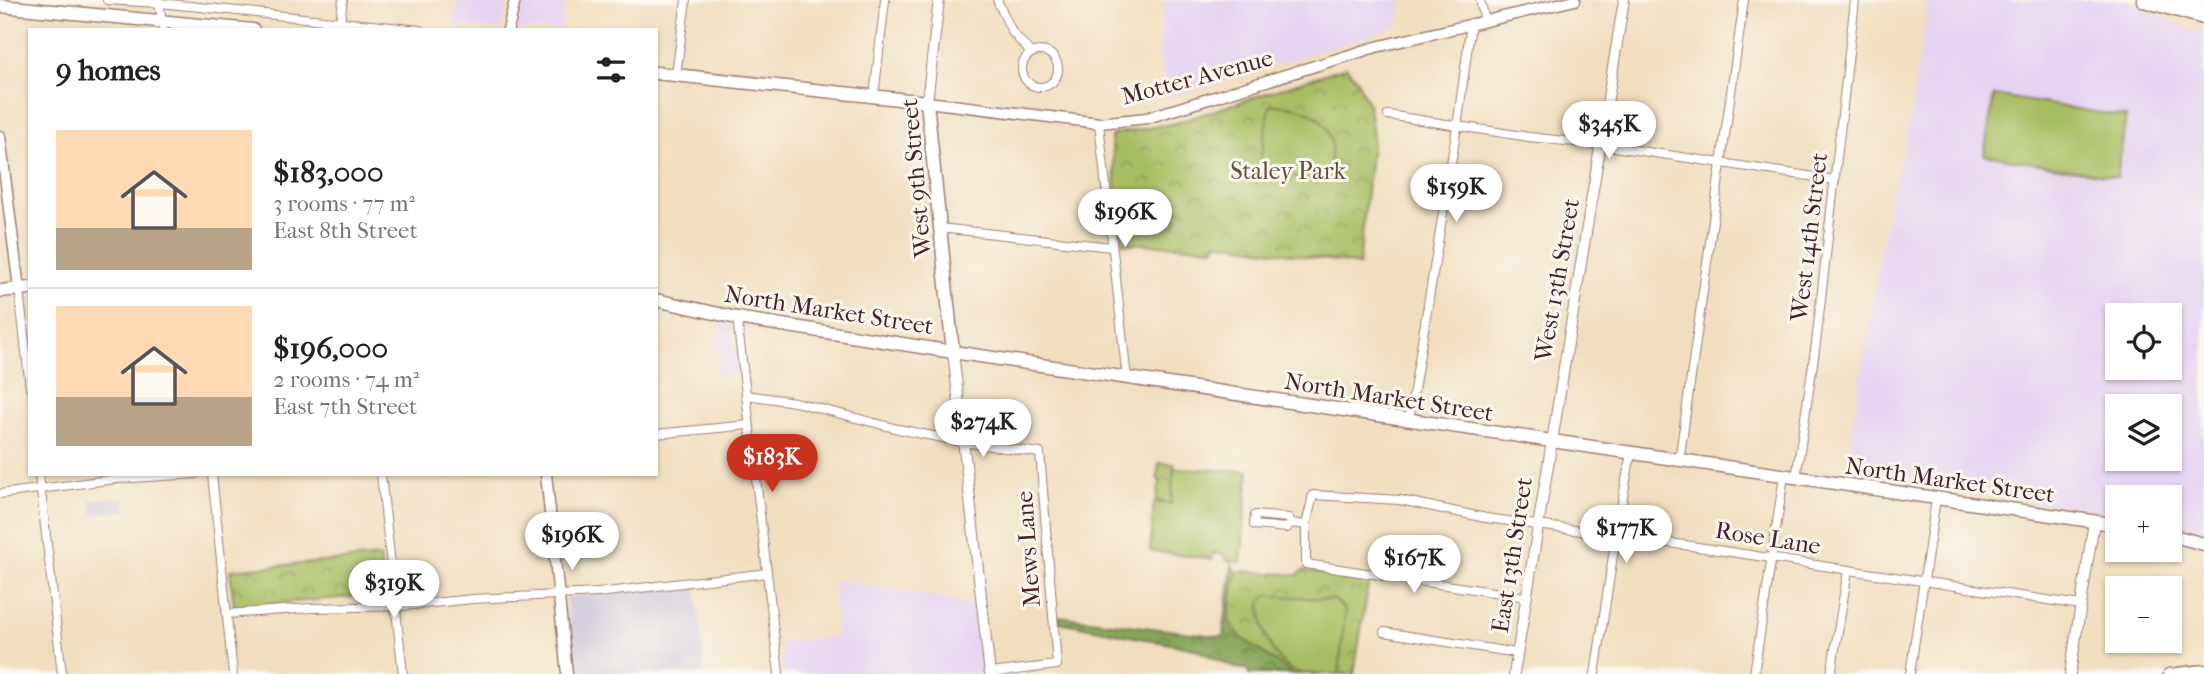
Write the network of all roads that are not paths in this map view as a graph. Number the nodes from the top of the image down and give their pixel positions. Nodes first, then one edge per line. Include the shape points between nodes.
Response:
1 (107, 0) edge
2 (343, 0) edge
3 (515, 0) edge
4 (686, 0) edge
5 (885, 0) edge
6 (939, 0) edge
7 (997, 0) edge
8 (1480, 0) edge
9 (1575, 0) edge
10 (1623, 0) edge
11 (1744, 0) edge
12 (1855, 0) edge
13 (2144, 0) edge
14 (2177, 0) edge
15 (160, 2) edge
16 (0, 6) edge
17 (58, 6) edge
18 (2204, 7) edge
19 (2204, 17) edge
20 (1485, 20) junction
21 (1471, 23) junction
22 (162, 25) edge
23 (340, 26) edge
24 (217, 28) edge
25 (380, 28) edge
26 (508, 28) edge
27 (1030, 52) junction
28 (658, 73) edge
29 (676, 75) junction
30 (874, 96) junction
31 (927, 102) junction
32 (1388, 115) dead end
33 (1099, 123) junction
34 (1457, 127) junction
35 (0, 136) edge
36 (1601, 145) junction
37 (1721, 163) junction
38 (1835, 180) junction
39 (940, 228) junction
40 (1111, 247) junction
41 (24, 289) edge
42 (0, 291) edge
43 (658, 300) edge
44 (737, 318) junction
45 (953, 352) junction
46 (28, 355) edge
47 (1126, 379) junction
48 (746, 395) junction
49 (1409, 421) junction
50 (749, 425) junction
51 (658, 434) edge
52 (963, 442) junction
53 (1551, 443) junction
54 (1631, 453) junction
55 (1679, 462) junction
56 (39, 476) edge
57 (144, 476) edge
58 (212, 476) edge
59 (381, 476) edge
60 (546, 476) edge
61 (116, 477) edge
62 (1790, 477) junction
63 (41, 490) junction
64 (0, 494) edge
65 (1936, 499) junction
66 (2094, 522) junction
67 (1291, 523) dead end
68 (2105, 523) edge
69 (1306, 524) junction
70 (1537, 524) junction
71 (1616, 536) junction
72 (2182, 538) edge
73 (2204, 544) edge
74 (1771, 558) junction
75 (1848, 570) junction
76 (767, 573) junction
77 (1925, 580) junction
78 (558, 594) junction
79 (1526, 597) junction
80 (395, 605) junction
81 (2080, 605) junction
82 (227, 614) junction
83 (1384, 632) dead end
84 (1517, 653) junction
85 (2204, 670) edge
86 (62, 674) edge
87 (233, 674) edge
88 (403, 674) edge
89 (567, 674) edge
90 (779, 674) edge
91 (990, 674) edge
92 (1514, 674) edge
93 (1595, 674) edge
94 (1754, 674) edge
95 (1831, 674) edge
96 (1910, 674) edge
97 (2070, 674) edge
98 (2169, 674) edge

1 - 15 street
2 - 23 street
3 - 26 main road
4 - 29 street
5 - 30 street
6 - 31 street, West 9th Street
7 - 27 street via 1012,32
8 - 20 street
9 - 20 main road, Motter Avenue
10 - 36 street, West 13th Street
11 - 37 street
12 - 38 street, West 14th Street
13 - 19 highway
14 - 18 highway
15 - 22 street
15 - 23 street
16 - 17 main road
17 - 22 main road
20 - 21 main road, Motter Avenue
21 - 33 main road, Motter Avenue via 1350,54 1147,118
21 - 34 street
22 - 24 main road
23 - 25 street
27 - 27 street via 1022,62 1022,74 1029,84 1048,85 1056,77 1056,60 1042,50
28 - 29 main road, Motter Avenue
29 - 30 main road, Motter Avenue
30 - 31 main road, Motter Avenue
31 - 33 main road, Motter Avenue
31 - 39 main road, West 9th Street
32 - 34 street
33 - 40 street
34 - 36 street
34 - 49 street
35 - 41 main road
36 - 37 street
36 - 53 street, West 13th Street
37 - 38 street
37 - 55 street
38 - 62 street, West 14th Street via 1816,343
39 - 40 street
39 - 45 main road, West 9th Street
40 - 47 street
41 - 42 main road
41 - 46 street
43 - 44 main road, North Market Street
44 - 45 main road, North Market Street
44 - 48 street
45 - 47 main road, North Market Street
45 - 52 street
47 - 49 main road, North Market Street
48 - 50 street
48 - 52 street, Mews Lane via 795,402
49 - 53 main road, North Market Street
50 - 51 street
50 - 76 street
52 - 91 street
52 - 91 street, Mews Lane via 1040,453 1057,665
53 - 54 main road, North Market Street
53 - 70 street, East 13th Street
54 - 55 main road, North Market Street
54 - 71 street
55 - 62 main road, North Market Street
56 - 63 street
57 - 61 street
58 - 82 street
59 - 80 street
60 - 78 main road
61 - 63 street
62 - 65 main road, North Market Street
62 - 74 street, West 14th Street
63 - 64 street
63 - 86 street
65 - 66 main road, North Market Street
65 - 77 street
66 - 68 main road, North Market Street
66 - 81 street
67 - 69 street
69 - 70 street, Rose Lane via 1313,495 1400,500
69 - 79 street via 1306,564
70 - 71 street, Rose Lane
70 - 79 street, East 13th Street
71 - 74 street, Rose Lane
71 - 93 street
72 - 73 main road
74 - 75 street, Rose Lane
74 - 94 street, West 14th Street
75 - 77 street, Rose Lane
75 - 95 street
76 - 78 street
76 - 90 street
77 - 81 street, Rose Lane
77 - 96 street
78 - 80 street
78 - 89 main road
79 - 84 street, East 13th Street
80 - 82 street
80 - 88 street
81 - 97 street
82 - 87 street
83 - 84 street
84 - 92 street, East 13th Street
85 - 98 main road

